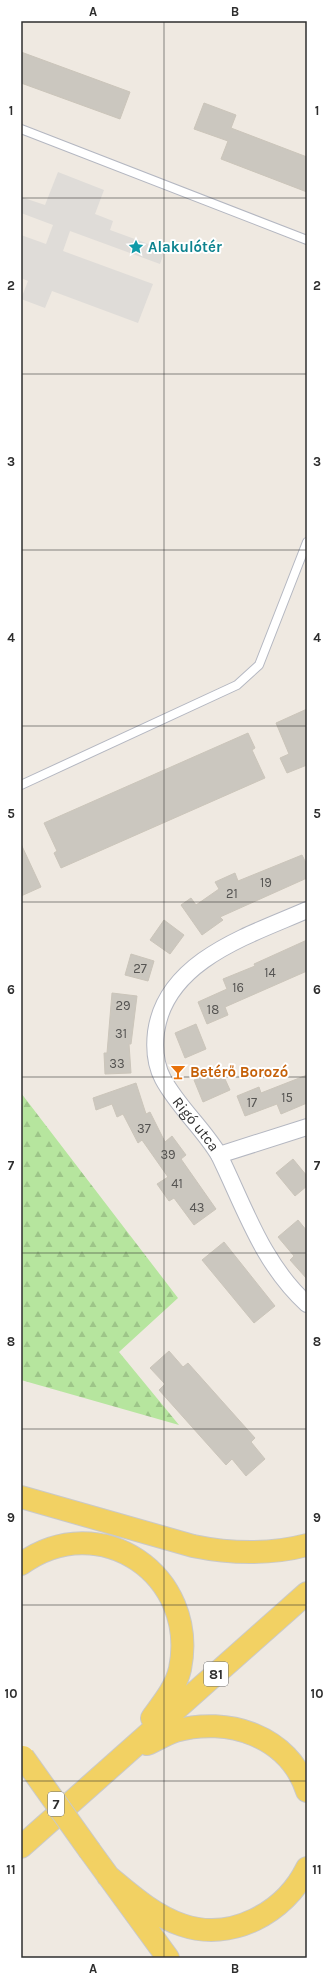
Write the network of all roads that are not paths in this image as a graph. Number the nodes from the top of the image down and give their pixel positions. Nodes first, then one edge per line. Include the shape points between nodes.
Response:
1 (21, 129) edge
2 (307, 240) edge
3 (307, 542) edge
4 (21, 785) edge
5 (307, 910) edge
6 (307, 1128) edge
7 (219, 1155) junction
8 (307, 1304) edge
9 (21, 1496) edge
10 (307, 1545) edge
11 (21, 1564) edge
12 (307, 1593) edge
13 (125, 1755) junction
14 (22, 1756) edge
15 (307, 1791) edge
16 (21, 1847) edge
17 (307, 1868) edge
18 (108, 1876) junction
19 (168, 1958) edge

1 - 2 lane
3 - 4 lane via 259,665 237,685
5 - 7 street, Rigó utca via 222,948 201,961 186,974 174,990 157,1024 154,1044 156,1062 162,1078
6 - 7 street
7 - 8 street, Rigó utca via 265,1253 280,1275
9 - 10 main road via 194,1546 220,1551 252,1553 291,1550
11 - 13 main road via 31,1556 51,1547 93,1543 114,1548 134,1557 152,1571 166,1587 181,1623 183,1644 180,1670 169,1695
12 - 13 main road, 81
13 - 15 main road via 174,1731 223,1726 251,1733 273,1743 290,1761
13 - 16 main road, 81
14 - 18 main road, 7, bridge
17 - 18 main road via 292,1891 277,1907 247,1924 225,1929 200,1929 165,1918 142,1904
18 - 19 main road, 7

